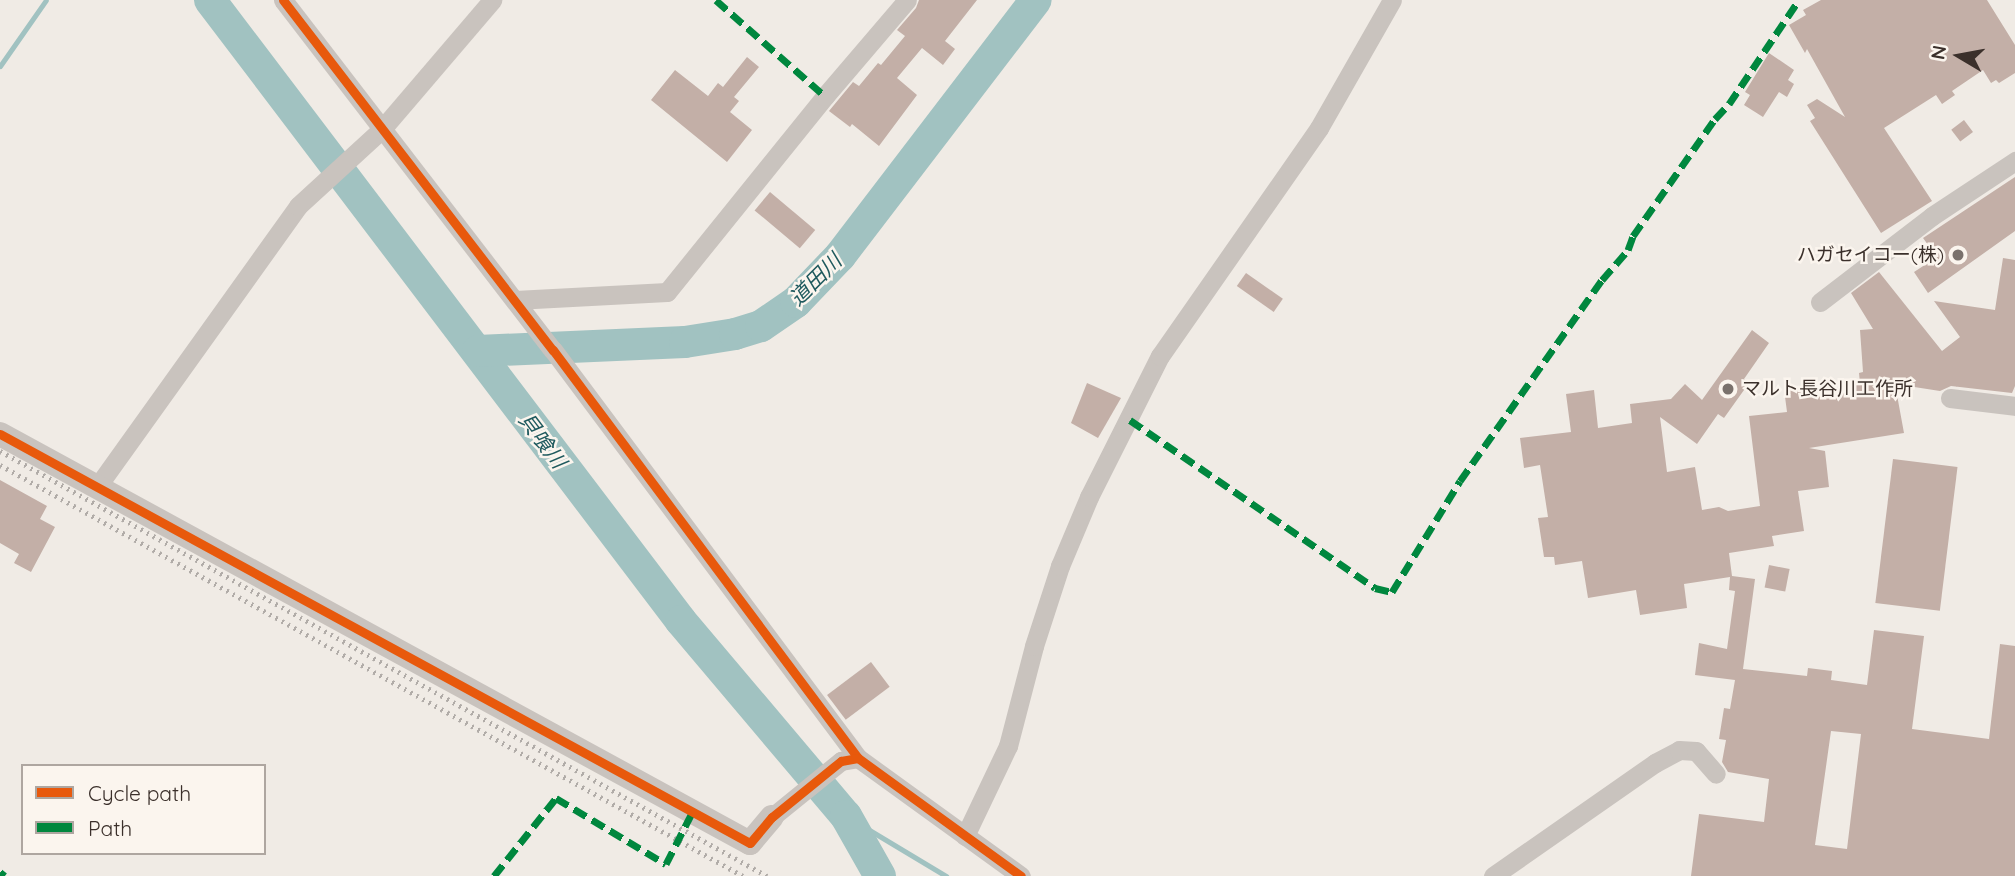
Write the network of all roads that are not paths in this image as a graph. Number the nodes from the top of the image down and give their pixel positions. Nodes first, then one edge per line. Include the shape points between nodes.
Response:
1 (283, 0) edge
2 (492, 0) edge
3 (907, 0) edge
4 (1392, 0) edge
5 (379, 132) junction
6 (2015, 161) edge
7 (1820, 302) dead end
8 (519, 305) junction
9 (1950, 398) dead end
10 (2015, 406) edge
11 (0, 434) edge
12 (97, 487) junction
13 (849, 760) junction
14 (1716, 774) dead end
15 (772, 817) joint
16 (965, 836) junction
17 (1021, 876) edge
18 (1493, 876) edge

1 - 5 street
2 - 5 street
3 - 8 street via 667,292
4 - 16 street via 1319,128 1160,356 1060,566 1008,746
5 - 8 street
5 - 12 street via 298,206
6 - 7 street via 1932,216
8 - 13 street
9 - 10 street
11 - 12 street
12 - 15 street via 750,843
13 - 15 street
13 - 16 street
14 - 18 street via 1696,751 1679,750
16 - 17 street

